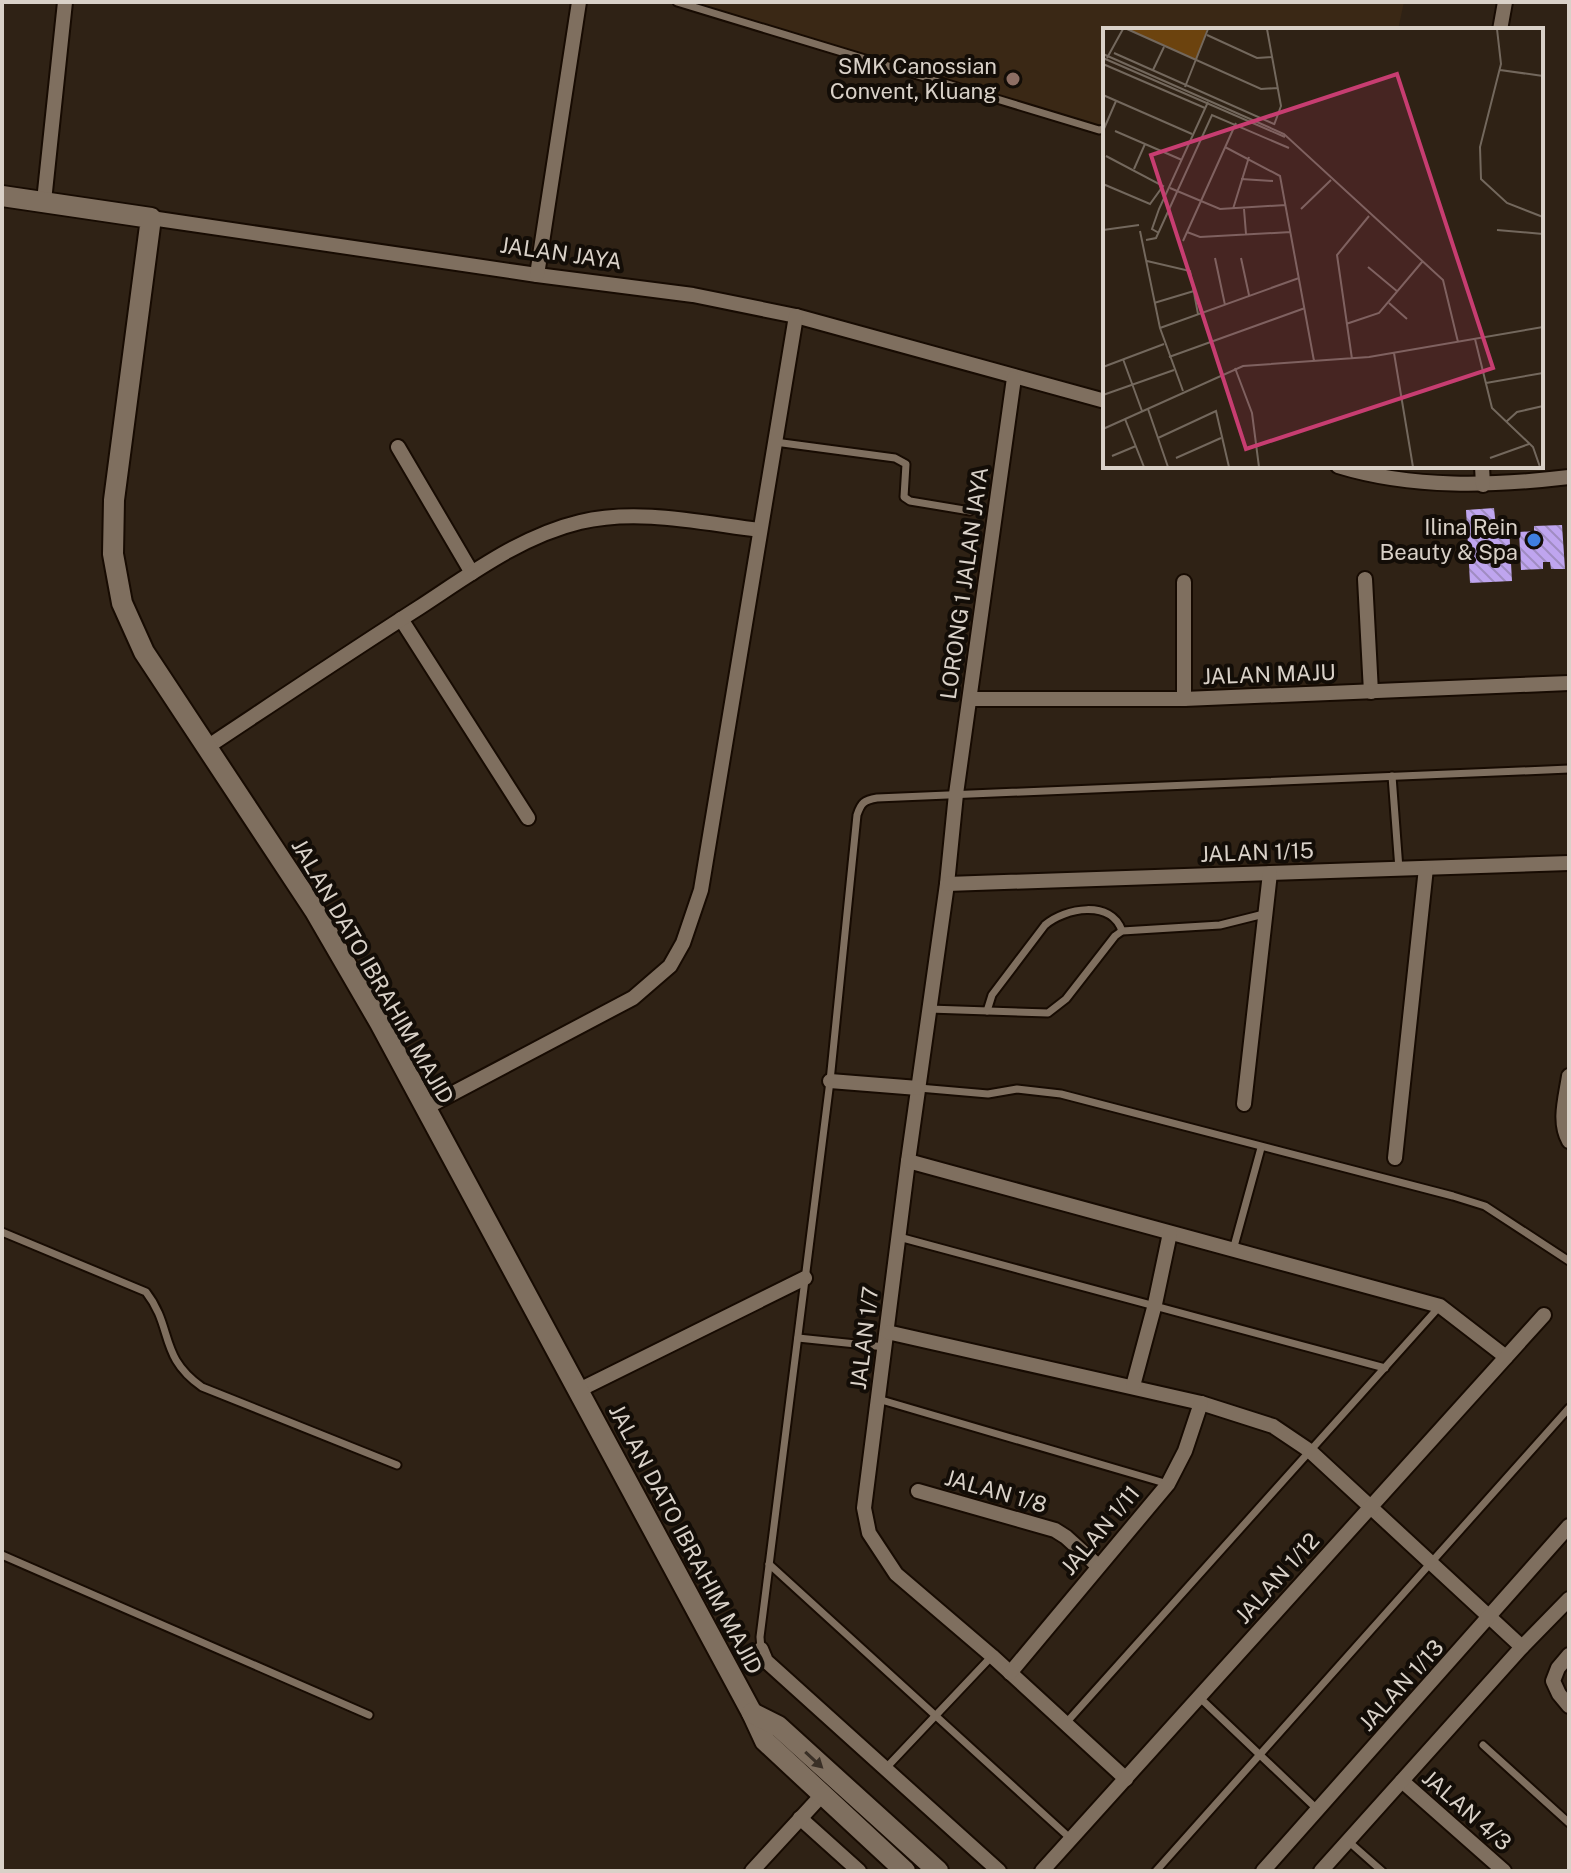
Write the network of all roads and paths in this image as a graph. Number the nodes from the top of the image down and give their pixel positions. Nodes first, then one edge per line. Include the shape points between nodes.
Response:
1 (65, 2) edge
2 (579, 2) edge
3 (677, 2) edge
4 (1505, 2) edge
5 (1500, 28) edge
6 (1103, 129) edge
7 (2, 196) edge
8 (44, 201) junction
9 (151, 218) junction
10 (537, 275) junction
11 (796, 316) junction
12 (1014, 378) junction
13 (1103, 400) edge
14 (775, 442) junction
15 (398, 447) dead end
16 (1345, 468) edge
17 (1482, 468) edge
18 (1569, 477) edge
19 (1483, 485) junction
20 (970, 511) dead end
21 (760, 530) junction
22 (472, 573) junction
23 (1365, 579) dead end
24 (1184, 582) dead end
25 (401, 619) junction
26 (1569, 683) edge
27 (1371, 692) junction
28 (971, 699) junction
29 (1184, 699) junction
30 (207, 747) junction
31 (1569, 769) edge
32 (1392, 776) junction
33 (956, 794) junction
34 (528, 818) dead end
35 (1569, 863) edge
36 (1426, 868) junction
37 (1399, 869) junction
38 (1270, 873) junction
39 (947, 884) junction
40 (1266, 913) junction
41 (1122, 931) junction
42 (929, 1009) junction
43 (987, 1011) junction
44 (1569, 1076) edge
45 (830, 1081) junction
46 (918, 1088) junction
47 (1244, 1104) dead end
48 (425, 1108) junction
49 (1569, 1141) edge
50 (1261, 1148) junction
51 (1395, 1158) dead end
52 (908, 1161) junction
53 (2, 1232) edge
54 (1170, 1233) junction
55 (899, 1237) junction
56 (1233, 1250) junction
57 (1569, 1261) edge
58 (805, 1278) junction
59 (1155, 1304) junction
60 (1440, 1306) junction
61 (1544, 1315) dead end
62 (887, 1332) junction
63 (798, 1338) junction
64 (885, 1347) junction
65 (1506, 1357) junction
66 (1385, 1368) junction
67 (1133, 1386) junction
68 (579, 1390) junction
69 (878, 1399) junction
70 (1201, 1403) junction
71 (1569, 1408) edge
72 (1310, 1451) junction
73 (397, 1465) dead end
74 (1168, 1484) junction
75 (918, 1491) dead end
76 (1371, 1506) junction
77 (1569, 1526) edge
78 (2, 1555) edge
79 (1431, 1563) junction
80 (769, 1564) junction
81 (1098, 1566) junction
82 (1569, 1599) edge
83 (1490, 1618) junction
84 (1522, 1647) junction
85 (761, 1649) joint
86 (1569, 1655) edge
87 (992, 1656) junction
88 (1010, 1673) junction
89 (1199, 1697) junction
90 (1569, 1706) edge
91 (752, 1713) junction
92 (369, 1715) dead end
93 (935, 1716) junction
94 (1066, 1723) junction
95 (1483, 1745) dead end
96 (1260, 1755) junction
97 (886, 1769) junction
98 (1126, 1779) junction
99 (1402, 1781) junction
100 (821, 1796) junction
101 (1318, 1810) junction
102 (800, 1818) junction
103 (1569, 1823) edge
104 (1071, 1839) junction
105 (1348, 1841) junction
106 (752, 1871) edge
107 (859, 1871) edge
108 (905, 1871) edge
109 (938, 1871) edge
110 (999, 1871) edge
111 (1042, 1871) edge
112 (1156, 1871) edge
113 (1263, 1871) edge
114 (1321, 1871) edge
115 (1382, 1871) edge
116 (1504, 1871) edge

1 - 8 street
2 - 10 street
3 - 6 lane
4 - 5 street
7 - 8 street, JALAN JAYA
8 - 9 street, JALAN JAYA
9 - 10 street, JALAN JAYA
9 - 30 street, JALAN DATO IBRAHIM MAJID via 114,500 113,554 122,603 144,652
10 - 11 street, JALAN JAYA via 693,295
11 - 12 street, JALAN JAYA
11 - 14 street
12 - 13 street, JALAN JAYA
12 - 28 street, LORONG 1 JALAN JAYA
14 - 20 lane via 895,458 906,464 904,497
14 - 21 street
15 - 22 street
16 - 19 street
17 - 19 street
18 - 19 street
21 - 22 street via 638,516 581,522 524,543
21 - 48 street via 701,890 670,966 633,998
22 - 25 street
23 - 27 street
24 - 29 street
25 - 30 street
25 - 34 street
26 - 27 street, JALAN MAJU
27 - 29 street, JALAN MAJU
28 - 29 street, JALAN MAJU
28 - 33 street, LORONG 1 JALAN JAYA
30 - 48 street, JALAN DATO IBRAHIM MAJID via 315,911
31 - 32 lane
32 - 33 lane
32 - 37 lane
33 - 39 street, JALAN 1/7
33 - 45 lane via 867,799 861,805
35 - 36 street, JALAN 1/15
36 - 37 street, JALAN 1/15
36 - 51 street
37 - 38 street, JALAN 1/15
38 - 39 street, JALAN 1/15
38 - 40 street
39 - 42 street, JALAN 1/7
40 - 41 lane via 1220,925
40 - 47 street
41 - 43 lane via 1048,1013
41 - 43 lane via 1115,919 1093,909 1054,918 992,995
42 - 43 lane
42 - 46 street, JALAN 1/7
44 - 49 street via 1563,1119
45 - 46 street
45 - 58 lane
46 - 50 lane via 988,1094 1041,1090
46 - 52 street, JALAN 1/7
48 - 68 street, JALAN DATO IBRAHIM MAJID
50 - 56 lane
50 - 57 lane via 1485,1206
52 - 54 street
52 - 55 street, JALAN 1/7
53 - 73 lane via 146,1292 157,1305 170,1351 184,1374 202,1387
54 - 56 street
54 - 59 street
55 - 59 lane
55 - 62 street, JALAN 1/7
56 - 60 street
58 - 63 lane
58 - 68 street
59 - 66 lane
59 - 67 street
60 - 65 street
60 - 66 lane
61 - 65 street, JALAN 1/12
62 - 64 street, JALAN 1/7
62 - 67 street
63 - 64 lane
63 - 80 lane
64 - 69 street, JALAN 1/7
65 - 76 street, JALAN 1/12
66 - 72 lane
67 - 70 street
68 - 91 street, JALAN DATO IBRAHIM MAJID
69 - 74 lane
69 - 87 street, JALAN 1/7 via 864,1508 869,1533 896,1574
70 - 72 street via 1273,1426
70 - 74 street, JALAN 1/11
71 - 79 lane
72 - 76 street
72 - 94 lane
74 - 81 street, JALAN 1/11
75 - 81 street, JALAN 1/8 via 1055,1530
76 - 79 street
76 - 89 street, JALAN 1/12
77 - 83 street, JALAN 1/13
78 - 92 lane
79 - 83 street
79 - 96 lane
80 - 85 lane
80 - 93 lane
81 - 88 street, JALAN 1/11
82 - 84 street
83 - 84 street
83 - 101 street, JALAN 1/13
84 - 99 street
85 - 97 street via 766,1661
86 - 90 street via 1553,1681
87 - 88 street, JALAN 1/7
87 - 93 lane
88 - 94 street, JALAN 1/7
89 - 96 lane
89 - 98 street, JALAN 1/12
91 - 100 street, JALAN DATO IBRAHIM MAJID via 765,1741
91 -> 109 street via 778,1726
93 - 97 lane
93 - 104 lane
94 - 98 street, JALAN 1/7
95 - 103 lane
96 - 101 lane
96 - 112 lane
97 - 110 street
98 - 104 street, JALAN 1/12
99 - 105 street
99 - 116 street, JALAN 4/3
100 - 102 street
100 - 108 street, JALAN DATO IBRAHIM MAJID
101 - 113 street, JALAN 1/13
102 - 106 street
102 - 107 street
104 - 111 street, JALAN 1/12
105 - 114 street
105 - 115 lane

